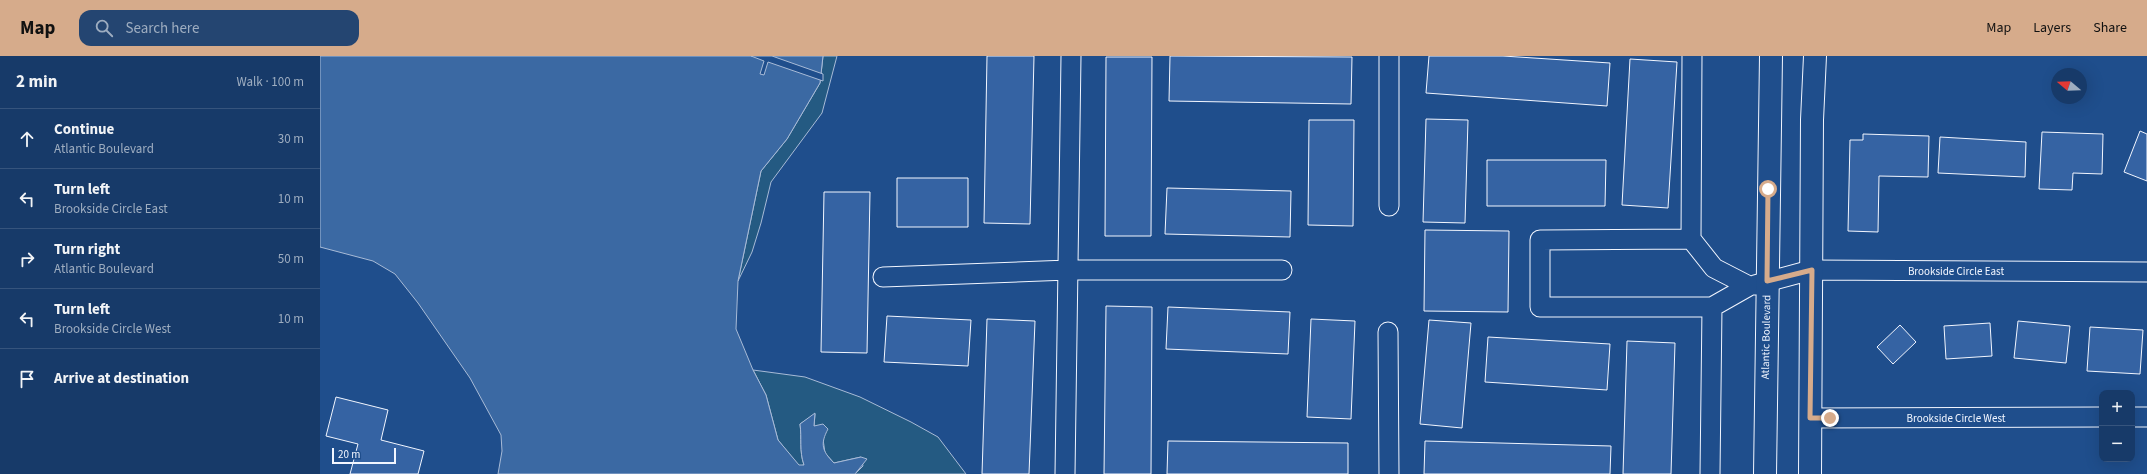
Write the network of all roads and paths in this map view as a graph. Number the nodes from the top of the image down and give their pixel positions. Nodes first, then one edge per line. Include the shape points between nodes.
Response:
1 (1071, 56) edge
2 (1389, 56) edge
3 (1692, 56) edge
4 (1771, 56) edge
5 (1815, 56) edge
6 (1389, 206) dead end
7 (1691, 239) junction
8 (1068, 270) junction
9 (1282, 270) dead end
10 (1812, 270) junction
11 (2147, 272) edge
12 (883, 277) dead end
13 (1758, 284) junction
14 (1712, 307) junction
15 (1388, 332) dead end
16 (2099, 417) edge
17 (2135, 417) edge
18 (2147, 417) edge
19 (1810, 418) junction
20 (1065, 474) edge
21 (1389, 474) edge
22 (1710, 474) edge
23 (1765, 474) edge
24 (1810, 474) edge

1 - 8 street
2 - 6 street
3 - 7 street
4 - 13 main road, Atlantic Boulevard
5 - 10 main road via 1812,120
7 - 13 street via 1714,268
7 - 14 street via 1540,240 1540,307
8 - 9 street
8 - 12 street
8 - 20 street
10 - 11 street, Brookside Circle East
10 - 13 street, Brookside Circle East
10 - 19 main road
13 - 14 street, Brookside Circle East
13 - 23 main road, Atlantic Boulevard
14 - 22 street
15 - 21 street
16 - 19 street, Brookside Circle West
17 - 18 street
19 - 24 main road

